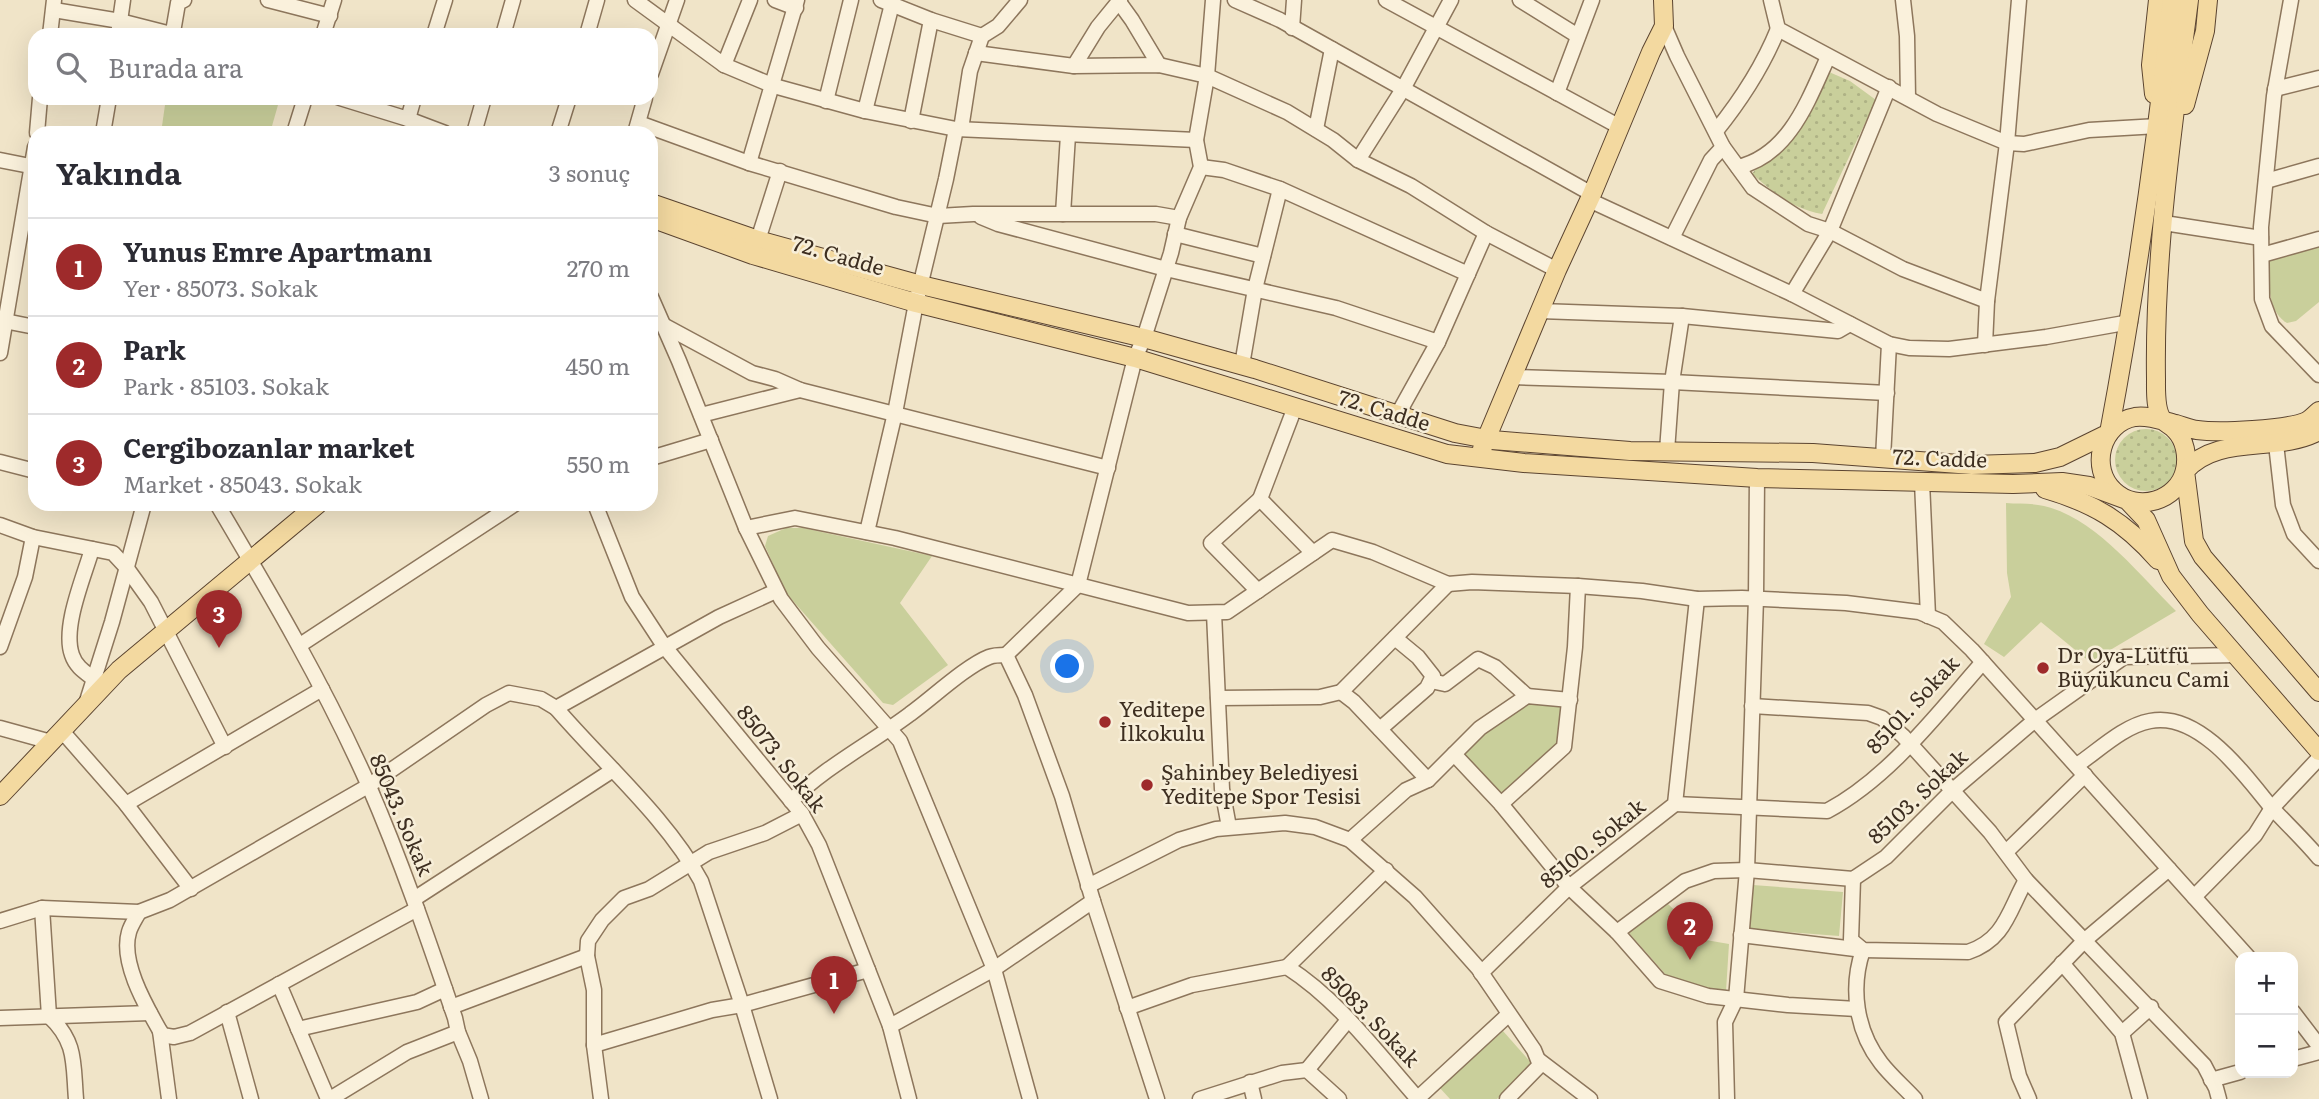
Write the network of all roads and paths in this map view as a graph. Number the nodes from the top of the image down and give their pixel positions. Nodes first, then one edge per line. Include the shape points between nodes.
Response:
1 (123, 0) edge
2 (184, 0) edge
3 (268, 0) edge
4 (334, 0) edge
5 (445, 0) edge
6 (513, 0) edge
7 (597, 0) edge
8 (635, 0) edge
9 (677, 0) edge
10 (750, 0) edge
11 (775, 0) edge
12 (851, 0) edge
13 (1020, 0) edge
14 (1213, 0) edge
15 (1235, 0) edge
16 (1294, 0) edge
17 (1386, 0) edge
18 (1451, 0) edge
19 (1520, 0) edge
20 (1592, 0) edge
21 (1663, 0) edge
22 (1771, 0) edge
23 (1903, 0) edge
24 (2019, 0) edge
25 (2158, 0) edge
26 (2172, 0) edge
27 (2189, 0) edge
28 (2208, 0) edge
29 (2291, 0) edge
30 (1119, 1) edge
31 (887, 2) edge
32 (797, 4) edge
33 (54, 5) edge
34 (300, 5) edge
35 (330, 16) junction
36 (931, 20) junction
37 (669, 25) junction
38 (1664, 26) junction
39 (51, 28) edge
40 (119, 28) edge
41 (174, 28) edge
42 (326, 28) edge
43 (436, 28) edge
44 (505, 28) edge
45 (589, 28) edge
46 (1293, 28) junction
47 (1437, 29) junction
48 (1778, 29) junction
49 (982, 36) junction
50 (1578, 36) junction
51 (1332, 49) junction
52 (976, 52) junction
53 (658, 55) edge
54 (1828, 57) junction
55 (724, 65) junction
56 (1159, 65) junction
57 (1074, 66) junction
58 (1207, 76) junction
59 (2319, 78) edge
60 (774, 86) junction
61 (1889, 87) junction
62 (1403, 89) junction
63 (2276, 89) junction
64 (1557, 93) junction
65 (1908, 98) junction
66 (826, 101) junction
67 (39, 105) edge
68 (107, 105) edge
69 (303, 105) edge
70 (364, 105) edge
71 (413, 105) edge
72 (482, 105) edge
73 (567, 105) edge
74 (643, 105) edge
75 (865, 111) junction
76 (408, 118) junction
77 (911, 121) junction
78 (38, 126) edge
79 (104, 126) edge
80 (296, 126) edge
81 (428, 126) edge
82 (476, 126) edge
83 (560, 126) edge
84 (638, 126) edge
85 (2158, 126) junction
86 (1620, 127) junction
87 (958, 129) junction
88 (1315, 129) junction
89 (1716, 131) junction
90 (658, 135) edge
91 (1068, 135) junction
92 (1196, 140) junction
93 (2007, 144) junction
94 (1723, 147) junction
95 (0, 160) edge
96 (1358, 160) junction
97 (2170, 162) junction
98 (749, 163) junction
99 (28, 166) edge
100 (2319, 166) edge
101 (1201, 167) junction
102 (1738, 167) junction
103 (780, 172) junction
104 (2266, 181) junction
105 (1280, 189) junction
106 (28, 197) edge
107 (1591, 197) junction
108 (658, 205) edge
109 (973, 214) junction
110 (1063, 215) junction
111 (938, 216) junction
112 (1179, 218) junction
113 (658, 221) edge
114 (2164, 223) junction
115 (1830, 231) junction
116 (1486, 233) junction
117 (1175, 234) junction
118 (1671, 238) junction
119 (2261, 238) junction
120 (2319, 239) edge
121 (758, 240) junction
122 (2262, 255) junction
123 (1264, 256) junction
124 (1166, 269) junction
125 (1557, 270) junction
126 (1468, 274) junction
127 (1255, 289) junction
128 (918, 294) junction
129 (1792, 294) junction
130 (1987, 301) junction
131 (1540, 311) junction
132 (658, 313) edge
133 (1682, 316) junction
134 (3, 320) edge
135 (2130, 322) junction
136 (1850, 324) junction
137 (28, 325) edge
138 (663, 325) junction
139 (1144, 338) junction
140 (1438, 342) junction
141 (1889, 344) junction
142 (1985, 345) junction
143 (0, 354) edge
144 (1135, 358) junction
145 (1242, 365) junction
146 (2319, 375) edge
147 (1512, 377) junction
148 (1672, 382) junction
149 (800, 390) junction
150 (1887, 393) junction
151 (1295, 407) junction
152 (2319, 411) edge
153 (895, 413) junction
154 (1398, 414) junction
155 (701, 415) junction
156 (2163, 421) junction
157 (2319, 431) edge
158 (2109, 433) junction
159 (1486, 439) junction
160 (711, 440) junction
161 (2276, 444) junction
162 (1667, 451) junction
163 (658, 456) edge
164 (1477, 458) junction
165 (1884, 458) junction
166 (0, 462) edge
167 (1108, 468) junction
168 (28, 469) edge
169 (2185, 471) junction
170 (1757, 478) junction
171 (1922, 482) junction
172 (2028, 484) junction
173 (1260, 499) junction
174 (2127, 500) junction
175 (142, 511) edge
176 (221, 511) edge
177 (310, 511) edge
178 (504, 511) edge
179 (598, 511) edge
180 (0, 526) edge
181 (746, 528) junction
182 (867, 532) junction
183 (33, 537) junction
184 (92, 549) junction
185 (1313, 553) junction
186 (251, 561) junction
187 (2319, 561) edge
188 (126, 567) junction
189 (2171, 576) junction
190 (1448, 584) junction
191 (1078, 585) junction
192 (1578, 586) junction
193 (776, 591) junction
194 (1258, 592) junction
195 (1756, 598) junction
196 (1697, 599) junction
197 (1214, 613) junction
198 (1928, 616) junction
199 (167, 630) junction
200 (1395, 638) junction
201 (300, 645) junction
202 (664, 646) junction
203 (0, 647) edge
204 (1006, 655) junction
205 (2236, 656) junction
206 (1983, 662) junction
207 (94, 679) junction
208 (1431, 681) junction
209 (322, 690) junction
210 (1341, 692) junction
211 (2319, 692) edge
212 (1527, 696) junction
213 (1218, 698) junction
214 (1570, 700) junction
215 (86, 705) junction
216 (1752, 706) junction
217 (556, 708) junction
218 (2035, 720) junction
219 (0, 728) edge
220 (890, 729) junction
221 (1380, 729) junction
222 (57, 736) junction
223 (1911, 744) junction
224 (225, 747) junction
225 (2319, 751) edge
226 (1454, 754) junction
227 (2319, 758) edge
228 (613, 770) junction
229 (2081, 770) junction
230 (1428, 780) junction
231 (369, 786) junction
232 (1953, 790) junction
233 (0, 796) edge
234 (791, 801) junction
235 (126, 804) junction
236 (1501, 804) junction
237 (1675, 804) junction
238 (1750, 808) junction
239 (2273, 808) junction
240 (802, 814) junction
241 (1229, 827) junction
242 (1350, 839) junction
243 (2006, 852) junction
244 (2319, 858) edge
245 (691, 863) junction
246 (2169, 869) junction
247 (1386, 870) junction
248 (1747, 870) junction
249 (1853, 879) junction
250 (2026, 880) junction
251 (1088, 886) junction
252 (1569, 887) junction
253 (191, 889) junction
254 (2194, 897) junction
255 (1093, 901) junction
256 (415, 904) junction
257 (42, 908) junction
258 (139, 912) junction
259 (0, 921) edge
260 (1617, 932) junction
261 (1741, 935) junction
262 (2085, 940) junction
263 (1863, 950) junction
264 (2244, 952) edge
265 (587, 956) junction
266 (2062, 963) junction
267 (1287, 967) junction
268 (994, 969) junction
269 (868, 970) junction
270 (1481, 973) junction
271 (279, 984) junction
272 (445, 989) junction
273 (1736, 999) junction
274 (742, 1005) junction
275 (451, 1007) junction
276 (2151, 1007) junction
277 (1127, 1008) junction
278 (1857, 1009) junction
279 (227, 1012) junction
280 (150, 1013) junction
281 (1508, 1015) junction
282 (2295, 1015) edge
283 (50, 1016) junction
284 (0, 1018) edge
285 (1348, 1020) junction
286 (890, 1026) junction
287 (298, 1029) junction
288 (160, 1031) junction
289 (458, 1032) junction
290 (2122, 1033) junction
291 (2318, 1044) edge
292 (594, 1045) junction
293 (2298, 1056) edge
294 (1540, 1061) junction
295 (1307, 1070) junction
296 (2235, 1073) edge
297 (2211, 1080) junction
298 (1250, 1082) junction
299 (352, 1094) edge
300 (76, 1099) edge
301 (169, 1099) edge
302 (251, 1099) edge
303 (329, 1099) edge
304 (481, 1099) edge
305 (601, 1099) edge
306 (770, 1099) edge
307 (909, 1099) edge
308 (1030, 1099) edge
309 (1157, 1099) edge
310 (1200, 1099) edge
311 (1254, 1099) edge
312 (1339, 1099) edge
313 (1417, 1099) edge
314 (1507, 1099) edge
315 (1590, 1099) edge
316 (1727, 1099) edge
317 (1915, 1099) edge
318 (2029, 1099) edge
319 (2140, 1099) edge
320 (2219, 1099) edge

1 - 40 street
2 - 41 street via 178,3
3 - 34 street
4 - 35 street
5 - 43 street
6 - 44 street
7 - 45 street
8 - 37 street
9 - 37 street
10 - 55 street
11 - 32 street
12 - 66 street
13 - 49 street via 998,26
14 - 58 street
15 - 46 street
16 - 46 street
17 - 47 street
18 - 47 street
19 - 50 street
20 - 50 street
21 - 38 main road
22 - 48 street
23 - 65 street
24 - 93 street
25 - 85 main road via 2151,65
26 - 85 main road
27 - 97 main road
28 - 97 main road
29 - 63 street
30 - 56 street
30 - 57 street
31 - 36 street
31 - 75 street
32 - 60 street
33 - 39 street
33 - 40 street
34 - 35 street
35 - 42 street
36 - 49 street
36 - 77 street
37 - 53 street
37 - 55 street
38 - 86 main road
38 - 89 street
46 - 51 street
47 - 62 street
47 - 64 street
48 - 54 street
48 - 89 street via 1742,97
49 - 52 street
50 - 64 street
51 - 62 street
51 - 88 street
52 - 57 street
52 - 87 street
54 - 61 street
54 - 102 street via 1795,125 1775,149
55 - 60 street
56 - 57 street
56 - 58 street
58 - 88 street via 1287,111
58 - 92 street
59 - 63 street
60 - 66 street
60 - 98 street
61 - 65 street
61 - 115 street
62 - 96 street
62 - 107 street
63 - 104 street
64 - 86 street
65 - 93 street
66 - 75 street
67 - 78 street
68 - 79 street
69 - 80 street
70 - 76 street
71 - 76 street
72 - 82 street
73 - 83 street
74 - 84 street
75 - 77 street
76 - 81 street
77 - 87 street
85 - 93 street via 2089,130
85 - 135 main road
86 - 107 main road
87 - 91 street
87 - 111 street
88 - 96 street
89 - 94 street
90 - 98 street
91 - 92 street
91 - 110 street
92 - 101 street
93 - 130 street
94 - 102 street
94 - 118 street via 1711,160
95 - 99 street
96 - 116 street via 1411,186
97 - 114 main road
98 - 103 street
100 - 104 street
101 - 105 street
101 - 112 street
102 - 115 street via 1753,188 1808,224
103 - 111 street
103 - 121 street
104 - 119 street
105 - 123 street
105 - 126 street
106 - 134 street
107 - 118 street
107 - 125 main road
108 - 121 main road
109 - 110 street
109 - 111 street
109 - 124 street
110 - 112 street
111 - 128 street
112 - 117 street
113 - 128 main road, 72. Cadde via 753,255
114 - 119 street
114 - 156 main road via 2156,381
115 - 129 street
115 - 130 street via 1903,269
116 - 125 street
116 - 126 street
117 - 123 street
117 - 124 street
118 - 129 street
119 - 122 street
120 - 122 street
121 - 128 main road
122 - 146 street via 2262,299 2272,326
123 - 127 street
124 - 127 street
124 - 139 street
125 - 131 main road
126 - 140 street
127 - 140 street via 1336,308
127 - 145 street
128 - 139 main road
128 - 144 main road, 72. Cadde
128 - 153 street
129 - 136 street
130 - 142 street
131 - 133 street
131 - 147 main road
132 - 138 street
133 - 136 street via 1838,331
133 - 148 street
134 - 137 street
134 - 143 street
135 - 142 street
135 - 158 main road
136 - 141 street
138 - 149 street via 752,373
138 - 155 street
139 - 144 street
139 - 145 main road
140 - 154 street
141 - 142 street via 1949,349
141 - 150 street
144 - 151 main road, 72. Cadde
144 - 167 street
145 - 154 main road
147 - 148 street
147 - 159 main road
148 - 150 street
148 - 162 street
149 - 153 street
149 - 155 street
150 - 165 street
151 - 164 main road, 72. Cadde via 1447,454
151 - 173 street
152 - 156 main road via 2297,424 2248,430 2198,430
153 - 167 street
153 - 182 street
154 - 159 main road
155 - 160 street
156 - 158 main road via 2134,417
156 - 169 main road via 2183,442
157 - 161 main road
158 - 165 main road via 2060,457 2035,463 1972,465
158 - 174 main road via 2100,458 2101,471 2107,483
159 - 162 main road
159 - 164 main road
160 - 163 street
160 - 181 street
161 - 169 main road via 2214,450
161 - 187 street via 2283,505 2294,534
162 - 165 main road
164 - 170 main road, 72. Cadde
166 - 168 street
167 - 191 street
169 - 174 main road via 2179,484 2156,501
169 - 211 main road via 2194,541 2203,557
170 - 171 main road, 72. Cadde
170 - 195 street
171 - 172 main road, 72. Cadde
171 - 198 street
172 - 174 main road, 72. Cadde via 2077,484
172 - 189 main road via 2087,503 2114,518 2139,538
173 - 185 street
173 - 194 street via 1211,543
174 - 189 main road via 2146,520
175 - 188 street
176 - 186 street, 85043. Sokak
177 - 186 main road
178 - 201 street
179 - 202 street, 85073. Sokak via 632,597
180 - 183 street
181 - 182 street via 794,518
181 - 193 street
182 - 191 street
183 - 184 street
183 - 203 street
184 - 188 street via 113,553
184 - 207 street via 69,635 72,657
185 - 190 street via 1332,540 1374,552
185 - 194 street
186 - 199 main road
186 - 201 street, 85043. Sokak
188 - 199 street
188 - 207 street
189 - 205 main road
190 - 192 street
190 - 200 street
191 - 197 street via 1188,613
191 - 204 street
192 - 196 street
192 - 214 street
193 - 202 street
193 - 220 street via 818,648
194 - 197 street via 1227,612
195 - 196 street
195 - 198 street via 1846,603
195 - 216 street
196 - 237 street, 85100. Sokak
197 - 213 street
198 - 206 street via 1942,622
199 - 215 main road
199 - 224 street
200 - 208 street via 1418,657 1433,676
200 - 210 street
201 - 209 street, 85043. Sokak
202 - 217 street
202 - 234 street, 85073. Sokak
204 - 220 street via 991,656 975,665
204 - 251 street via 1062,796
205 - 218 street, 85103. Sokak via 2124,657
205 - 225 main road
206 - 218 street
206 - 223 street, 85101. Sokak
207 - 215 street
208 - 212 street via 1445,684 1478,659 1495,667
208 - 221 street
209 - 224 street
209 - 231 street, 85043. Sokak
210 - 213 street via 1320,697
210 - 221 street
212 - 214 street
212 - 226 street via 1480,728
213 - 241 street via 1222,789
214 - 236 street via 1564,747
215 - 222 main road
216 - 223 street via 1868,713 1882,718
216 - 238 street
217 - 228 street
217 - 231 street via 541,699 509,693
218 - 229 street
218 - 232 street, 85103. Sokak
219 - 222 street
220 - 234 street via 848,754
220 - 268 street via 900,741
221 - 230 street
222 - 233 main road
222 - 235 street
223 - 232 street
223 - 238 street, 85101. Sokak via 1847,800 1827,811
224 - 235 street
226 - 230 street
226 - 236 street
227 - 239 street
228 - 245 street
228 - 256 street
229 - 239 street via 2130,728 2172,720 2201,734 2238,765
229 - 243 street
229 - 246 street
230 - 242 street via 1406,790
231 - 253 street
231 - 256 street, 85043. Sokak
232 - 243 street
232 - 249 street, 85103. Sokak via 1886,857
234 - 240 street, 85073. Sokak
235 - 253 street
236 - 252 street
237 - 238 street, 85101. Sokak
237 - 252 street, 85100. Sokak
238 - 248 street
239 - 244 street
239 - 254 street via 2255,835
240 - 245 street
240 - 269 street, 85073. Sokak via 819,845
241 - 242 street via 1285,823
241 - 251 street via 1179,840
242 - 247 street
243 - 250 street
245 - 265 street via 649,889 624,898 588,941
245 - 274 street
246 - 254 street
246 - 262 street
247 - 267 street
247 - 270 street
248 - 249 street
248 - 260 street via 1714,871 1685,881
248 - 261 street
249 - 263 street via 1851,940
250 - 262 street
250 - 263 street via 2002,928 1983,947 1968,952
251 - 255 street
252 - 260 street
252 - 270 street, 85100. Sokak
253 - 258 street
254 - 264 street
255 - 268 street
255 - 277 street
256 - 271 street
256 - 272 street, 85043. Sokak
257 - 258 street
257 - 259 street
257 - 283 street
258 - 280 street via 129,932 127,951
260 - 273 street via 1660,981 1708,996
261 - 263 street
261 - 273 street
262 - 266 street
262 - 276 street
263 - 278 street via 1857,967
265 - 275 street
265 - 292 street via 594,990
266 - 290 street
266 - 318 street via 2006,1022
267 - 277 street, 85083. Sokak via 1192,985
267 - 285 street, 85083. Sokak via 1335,1004
268 - 286 street
268 - 308 street
269 - 274 street
269 - 286 street, 85073. Sokak
270 - 281 street
271 - 279 street
271 - 287 street
272 - 275 street, 85043. Sokak
272 - 287 street via 417,1002
273 - 278 street
273 - 316 street via 1725,1022
274 - 292 street
274 - 306 street
275 - 289 street, 85043. Sokak
276 - 290 street
276 - 297 street via 2204,1065
277 - 309 street
278 - 317 street via 1880,1062
279 - 288 street via 190,1033 174,1037
279 - 302 street
280 - 283 street
280 - 288 street
281 - 294 street
281 - 313 street
282 - 291 street
283 - 284 street
283 - 300 street via 64,1030 71,1048
285 - 295 street
285 - 313 street, 85083. Sokak
286 - 307 street, 85073. Sokak
287 - 303 street
288 - 301 street
289 - 299 street via 407,1052
289 - 304 street, 85043. Sokak
290 - 319 street
291 - 293 street
292 - 305 street
294 - 314 street
294 - 315 street
295 - 298 street
295 - 312 street
296 - 297 street
297 - 320 street
298 - 310 street
298 - 311 street
299 - 303 street

